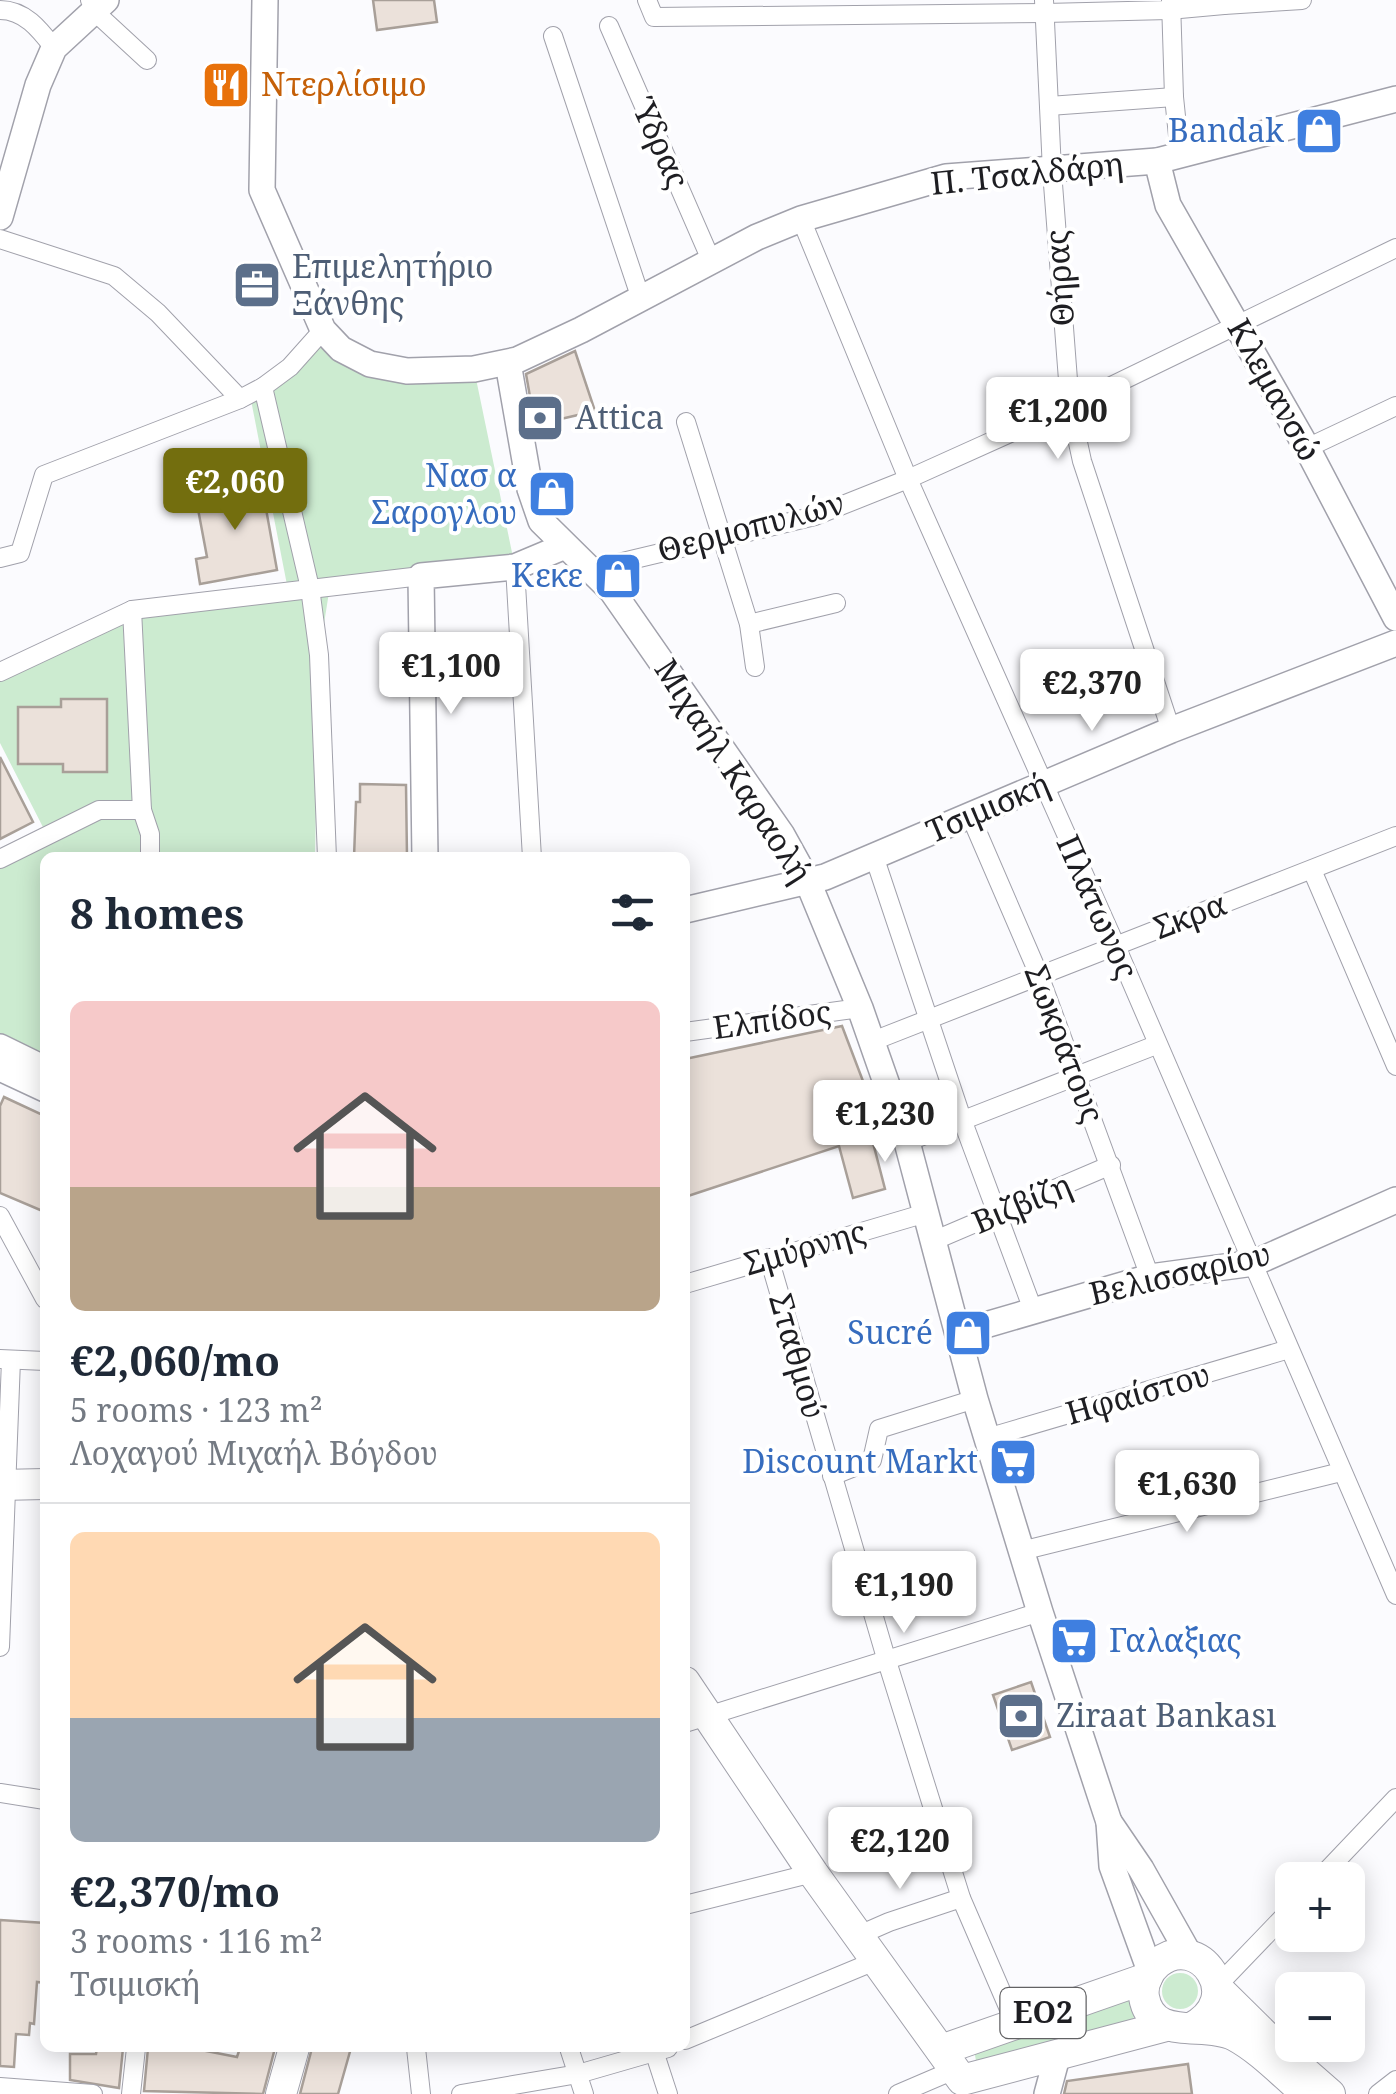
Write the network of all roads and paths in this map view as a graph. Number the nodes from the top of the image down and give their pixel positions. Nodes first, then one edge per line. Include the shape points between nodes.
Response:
1 (264, 0) edge
2 (647, 0) edge
3 (1302, 0) edge
4 (1221, 2) edge
5 (97, 4) edge
6 (1170, 5) edge
7 (1045, 6) edge
8 (0, 10) edge
9 (609, 26) dead end
10 (554, 36) dead end
11 (54, 48) junction
12 (147, 60) dead end
13 (1174, 97) junction
14 (1396, 99) edge
15 (1049, 106) junction
16 (1169, 158) junction
17 (1052, 171) junction
18 (0, 217) edge
19 (801, 219) junction
20 (0, 239) edge
21 (1396, 248) edge
22 (711, 260) junction
23 (641, 299) junction
24 (1237, 322) junction
25 (322, 330) junction
26 (508, 362) junction
27 (263, 387) junction
28 (240, 399) junction
29 (1070, 406) junction
30 (1396, 406) edge
31 (686, 422) dead end
32 (1307, 448) junction
33 (908, 479) junction
34 (721, 537) junction
35 (565, 546) junction
36 (0, 558) edge
37 (515, 567) junction
38 (593, 569) junction
39 (421, 576) junction
40 (310, 588) junction
41 (836, 603) dead end
42 (132, 610) junction
43 (1396, 618) edge
44 (749, 624) junction
45 (1396, 643) edge
46 (755, 667) dead end
47 (0, 672) edge
48 (1172, 730) junction
49 (1042, 785) junction
50 (142, 810) junction
51 (970, 815) junction
52 (1396, 836) edge
53 (150, 852) edge
54 (327, 852) edge
55 (426, 852) edge
56 (532, 852) edge
57 (874, 856) junction
58 (0, 859) edge
59 (1312, 870) junction
60 (808, 882) junction
61 (690, 909) edge
62 (1115, 944) junction
63 (1039, 975) junction
64 (860, 1008) junction
65 (930, 1019) junction
66 (690, 1031) edge
67 (872, 1041) junction
68 (1156, 1045) junction
69 (0, 1047) edge
70 (1396, 1066) edge
71 (40, 1067) edge
72 (0, 1068) edge
73 (1077, 1076) junction
74 (40, 1087) edge
75 (963, 1122) junction
76 (908, 1142) junction
77 (1110, 1165) junction
78 (1396, 1200) edge
79 (926, 1213) junction
80 (998, 1215) junction
81 (0, 1216) edge
82 (933, 1242) junction
83 (769, 1258) junction
84 (1254, 1263) junction
85 (1150, 1278) junction
86 (690, 1282) edge
87 (40, 1290) edge
88 (1034, 1310) junction
89 (958, 1333) junction
90 (1289, 1350) junction
91 (6, 1360) edge
92 (40, 1361) edge
93 (975, 1400) junction
94 (987, 1438) junction
95 (1341, 1472) junction
96 (832, 1476) junction
97 (40, 1484) edge
98 (2, 1485) edge
99 (1020, 1551) junction
100 (1396, 1595) edge
101 (1040, 1612) junction
102 (0, 1648) edge
103 (886, 1658) junction
104 (697, 1719) edge
105 (0, 1792) edge
106 (1396, 1798) edge
107 (40, 1799) edge
108 (1108, 1822) junction
109 (1335, 1862) edge
110 (813, 1874) junction
111 (961, 1898) junction
112 (690, 1904) edge
113 (1275, 1926) edge
114 (866, 1948) junction
115 (1190, 1956) junction
116 (1148, 1974) junction
117 (1218, 1987) junction
118 (1015, 2024) junction
119 (1179, 2027) junction
120 (690, 2037) edge
121 (136, 2052) edge
122 (293, 2052) edge
123 (416, 2052) edge
124 (570, 2052) edge
125 (651, 2052) edge
126 (658, 2052) edge
127 (1057, 2056) junction
128 (578, 2074) junction
129 (957, 2074) edge
130 (1396, 2080) edge
131 (0, 2087) edge
132 (93, 2094) edge
133 (131, 2094) edge
134 (282, 2094) edge
135 (421, 2094) edge
136 (461, 2094) edge
137 (584, 2094) edge
138 (668, 2094) edge
139 (898, 2094) edge
140 (1047, 2094) edge
141 (1306, 2094) edge
142 (1330, 2094) edge
143 (1378, 2094) edge

1 - 25 main road via 262,190
2 - 7 street via 654,16
3 - 4 street
4 - 6 street
5 - 11 main road
5 - 12 street
6 - 7 street
6 - 13 street
7 - 15 street, Θήρας
8 - 11 street via 36,26
9 - 22 street, Ύδρας
10 - 23 street
11 - 18 main road
13 - 15 street
13 - 16 street
14 - 16 main road, Π. Τσαλδάρη
15 - 17 street, Θήρας
16 - 17 main road, Π. Τσαλδάρη
16 - 24 main road, Κλεμανσώ via 1168,205
17 - 19 main road, Π. Τσαλδάρη via 946,177
17 - 29 street, Θήρας
19 - 22 main road, Π. Τσαλδάρη
19 - 33 street, Πλάτωνος
20 - 28 street via 114,276
21 - 24 street, Θερμοπυλών
22 - 23 main road, Π. Τσαλδάρη
23 - 26 main road, Π. Τσαλδάρη
24 - 29 street, Θερμοπυλών
24 - 32 main road, Κλεμανσώ
25 - 26 main road, Π. Τσαλδάρη via 340,349 370,364 407,371
25 - 27 street
26 - 35 main road, Μιχαήλ Καραολή via 536,510
27 - 28 street
27 - 40 street
28 - 36 street via 44,476 20,552
29 - 33 street, Θερμοπυλών
29 - 48 street, Θήρας via 1082,461
30 - 32 street
31 - 34 street
32 - 43 main road, Κλεμανσώ
33 - 34 street, Θερμοπυλών via 815,516
33 - 49 street, Πλάτωνος
34 - 38 street, Θερμοπυλών
34 - 44 street
35 - 37 main road
35 - 38 main road, Μιχαήλ Καραολή
37 - 39 main road
37 - 56 street
38 - 60 main road, Μιχαήλ Καραολή via 766,812
39 - 40 street
39 - 55 main road
40 - 42 street
40 - 54 street
41 - 44 street
42 - 47 street
42 - 50 street
44 - 46 street
45 - 48 main road, Τσιμισκή
48 - 49 main road, Τσιμισκή
49 - 51 main road, Τσιμισκή
49 - 62 street, Πλάτωνος
50 - 53 street
50 - 58 street via 99,810
51 - 57 main road, Τσιμισκή
51 - 63 street, Σωκράτους
52 - 59 street, Σκρα
57 - 60 main road, Τσιμισκή
57 - 65 street
59 - 62 street, Σκρα
59 - 70 street
60 - 61 main road, Τσιμισκή
60 - 64 main road, Μιχαήλ Καραολή
62 - 63 street, Σκρα
62 - 68 street, Πλάτωνος
63 - 65 street, Σκρα
63 - 73 street, Σωκράτους
64 - 66 street, Ελπίδος
64 - 67 main road, Μιχαήλ Καραολή
65 - 67 street, Σκρα
65 - 75 street
67 - 76 main road, Μιχαήλ Καραολή
68 - 73 street
68 - 84 street, Πλάτωνος
69 - 71 main road
72 - 74 main road
73 - 75 street
73 - 77 street, Σωκράτους
75 - 76 street
75 - 80 street
76 - 79 main road, Μιχαήλ Καραολή
77 - 80 street, Βιζβίζη
77 - 85 street, Σωκράτους
78 - 84 main road, Βελισσαρίου
79 - 82 main road, Μιχαήλ Καραολή
79 - 83 street, Σμύρνης
80 - 82 street, Βιζβίζη
80 - 88 street
81 - 87 street
82 - 89 main road, Μιχαήλ Καραολή
83 - 86 street, Σμύρνης
83 - 96 street, Σταθμού
84 - 85 main road, Βελισσαρίου
84 - 90 street, Πλάτωνος
85 - 88 main road, Βελισσαρίου
88 - 89 main road, Βελισσαρίου
89 - 93 main road, Μιχαήλ Καραολή
90 - 94 street, Ηφαίστου
90 - 95 street, Πλάτωνος
91 - 92 street
91 - 98 street
93 - 94 main road, Μιχαήλ Καραολή
93 - 96 street via 879,1429 872,1460
94 - 99 main road, Μιχαήλ Καραολή
95 - 99 street
95 - 100 street, Πλάτωνος
96 - 103 street, Σταθμού
97 - 98 main road
98 - 102 street
99 - 101 main road, Μιχαήλ Καραολή
101 - 103 street
101 - 108 main road, Μιχαήλ Καραολή
103 - 104 street
103 - 111 street, Σταθμού
104 - 110 main road
105 - 107 street
106 - 109 street
108 - 115 main road, Μιχαήλ Καραολή
108 - 116 main road, Μιχαήλ Καραολή via 1112,1866
110 - 112 street
110 - 114 main road
111 - 114 street via 889,1922
111 - 118 street, Σταθμού
113 - 117 street
114 - 120 street
114 - 129 main road
115 - 116 main road, ΕΟ2 via 1168,1957
115 - 117 main road via 1208,1967
116 - 118 main road, ΕΟ2
116 - 119 main road via 1149,2011
117 - 119 main road via 1212,2014
117 - 142 main road
118 - 129 main road, ΕΟ2
119 - 127 main road, ΕΟ2
119 - 141 main road, ΕΟ2 via 1221,2030 1240,2039
121 - 133 street
122 - 134 main road
123 - 135 street
124 - 128 street
125 - 128 street
126 - 138 street
127 - 129 main road, ΕΟ2
127 - 140 main road
128 - 136 street
128 - 137 street
129 - 139 street
130 - 143 street
131 - 132 street

